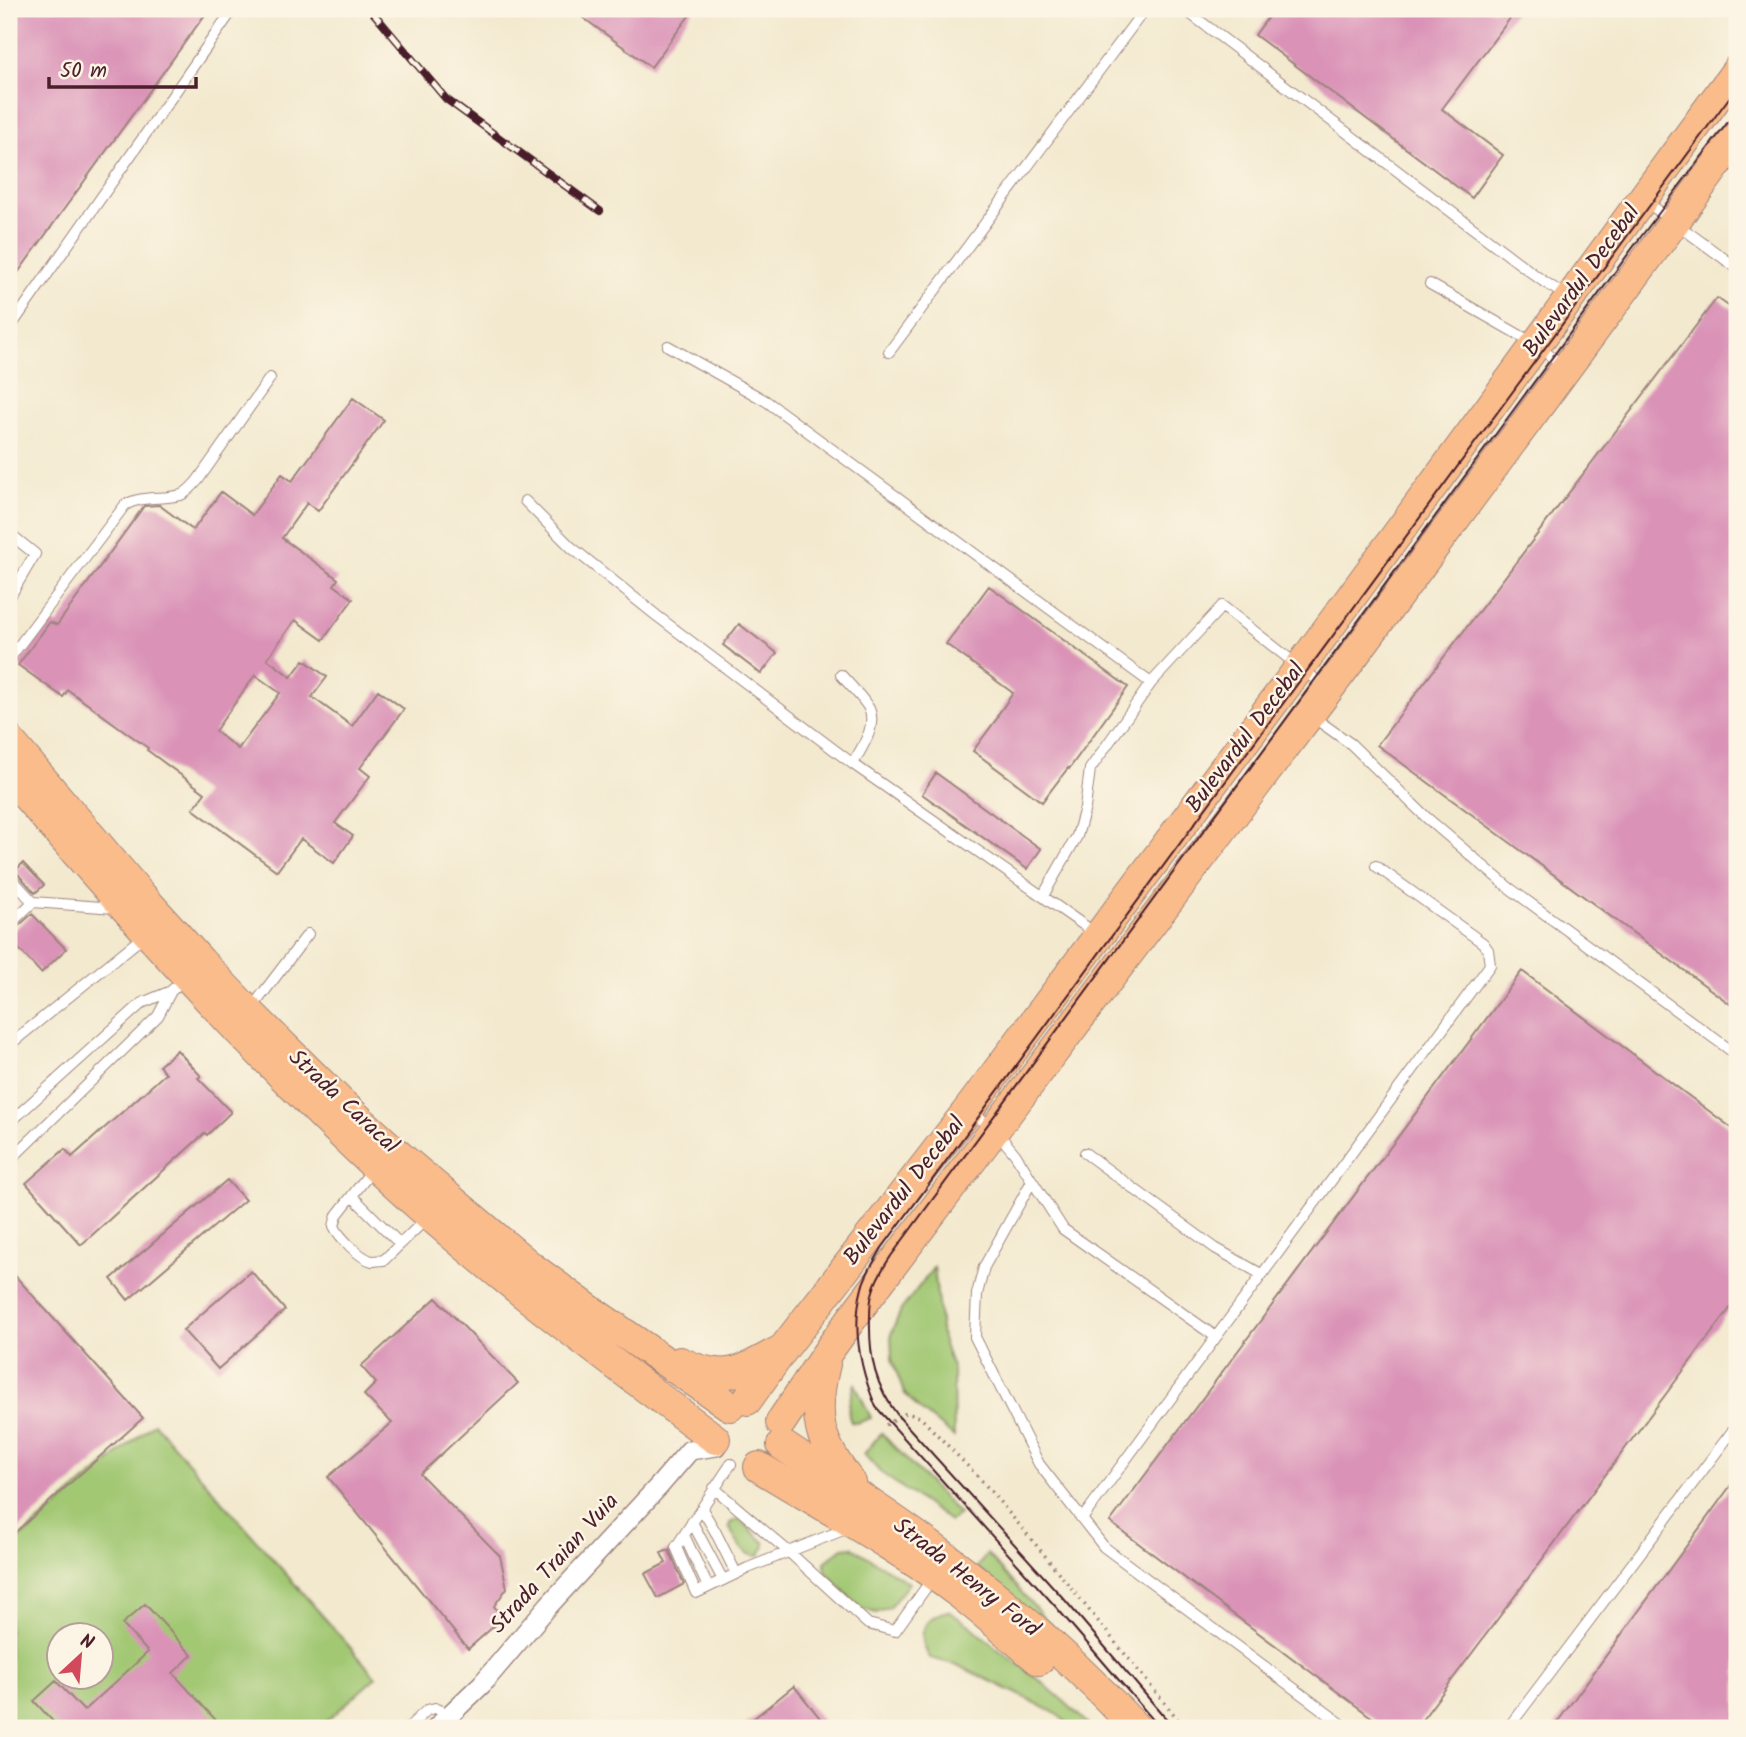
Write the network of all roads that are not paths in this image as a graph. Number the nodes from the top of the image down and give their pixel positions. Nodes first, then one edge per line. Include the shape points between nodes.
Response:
1 (231, 9) edge
2 (1145, 9) edge
3 (1184, 9) edge
4 (1737, 70) edge
5 (1737, 137) edge
6 (1642, 198) junction
7 (1675, 222) junction
8 (1737, 268) edge
9 (1430, 284) dead end
10 (1570, 298) junction
11 (9, 329) edge
12 (1535, 344) junction
13 (668, 346) dead end
14 (889, 352) dead end
15 (1566, 369) junction
16 (270, 378) dead end
17 (525, 501) dead end
18 (9, 533) edge
19 (9, 598) edge
20 (9, 659) edge
21 (1300, 667) junction
22 (841, 675) dead end
23 (1151, 683) junction
24 (1328, 690) junction
25 (1309, 715) junction
26 (9, 740) edge
27 (853, 764) junction
28 (9, 776) edge
29 (1376, 866) dead end
30 (9, 876) edge
31 (1042, 896) junction
32 (132, 901) junction
33 (33, 902) junction
34 (9, 925) edge
35 (147, 933) junction
36 (308, 934) dead end
37 (1099, 936) junction
38 (186, 976) junction
39 (249, 1012) junction
40 (9, 1045) edge
41 (1737, 1055) edge
42 (969, 1109) junction
43 (9, 1123) edge
44 (995, 1130) junction
45 (1084, 1153) dead end
46 (9, 1161) edge
47 (375, 1166) junction
48 (1032, 1181) junction
49 (352, 1196) junction
50 (429, 1215) junction
51 (400, 1244) junction
52 (1261, 1274) junction
53 (1216, 1337) junction
54 (633, 1339) junction
55 (784, 1348) junction
56 (829, 1350) junction
57 (738, 1403) junction
58 (1737, 1425) edge
59 (782, 1433) junction
60 (727, 1461) junction
61 (702, 1508) junction
62 (860, 1514) junction
63 (1082, 1519) junction
64 (692, 1522) junction
65 (789, 1552) junction
66 (736, 1573) junction
67 (934, 1576) junction
68 (723, 1580) junction
69 (442, 1723) edge
70 (408, 1728) edge
71 (1109, 1728) edge
72 (1136, 1728) edge
73 (1347, 1728) edge
74 (1508, 1728) edge

1 - 11 lane
2 - 14 lane
3 - 10 lane
4 - 6 main road, Bulevardul Decebal
5 - 7 main road, Bulevardul Decebal
6 - 7 lane
6 - 10 main road, Bulevardul Decebal
7 - 8 lane
7 - 15 main road, Bulevardul Decebal
9 - 12 lane
10 - 12 main road, Bulevardul Decebal
12 - 15 lane
12 - 21 main road, Bulevardul Decebal
13 - 23 lane via 766,401
15 - 24 main road, Bulevardul Decebal
16 - 20 lane via 190,489 181,495 133,500 125,506
17 - 27 lane via 571,547 657,616
18 - 19 lane via 35,554
21 - 23 lane via 1222,606
21 - 24 lane
21 - 37 main road, Bulevardul Decebal
22 - 27 lane via 870,709 868,735
23 - 31 lane via 1090,769 1077,836
24 - 25 main road, Bulevardul Decebal
25 - 41 lane via 1351,744 1427,818 1508,887
25 - 44 main road, Bulevardul Decebal
26 - 32 main road, Strada Caracal
27 - 31 lane
28 - 32 main road, Strada Caracal
29 - 52 lane via 1483,943 1490,965
30 - 33 lane
31 - 37 lane
32 - 33 lane
32 - 35 main road, Strada Caracal
32 - 38 main road, Strada Caracal
33 - 34 lane
35 - 38 main road, Strada Caracal
35 - 40 lane
36 - 39 lane
37 - 42 main road, Bulevardul Decebal
38 - 39 main road, Strada Caracal
38 - 43 lane via 142,1003
38 - 46 lane via 158,1016
38 - 47 main road, Strada Caracal
39 - 54 main road, Strada Caracal via 403,1159 531,1267
42 - 44 lane
42 - 55 main road, Bulevardul Decebal
44 - 48 lane
44 - 56 main road, Bulevardul Decebal
45 - 52 lane via 1215,1248
47 - 49 lane
47 - 50 main road, Strada Caracal
48 - 53 lane via 1063,1229
48 - 63 lane via 984,1267 976,1294 975,1337 1039,1464
49 - 51 lane
49 - 51 lane via 337,1215 334,1226 338,1234 373,1261 384,1260
50 - 51 lane
50 - 60 main road, Strada Caracal
52 - 53 lane
53 - 63 lane
54 - 55 main road via 699,1370 727,1375
54 - 57 main road, Strada Caracal
55 - 57 main road, Bulevardul Decebal
56 - 59 main road, Bulevardul Decebal
56 - 62 main road via 819,1392 820,1426
57 - 59 main road via 768,1406
57 - 60 main road via 721,1415 716,1426
58 - 74 lane
59 - 60 main road via 777,1455 769,1463
59 - 62 main road, Strada Henry Ford
60 - 61 lane
60 - 62 main road, Strada Henry Ford
60 - 65 lane
60 - 69 street, Strada Traian Vuia via 690,1450
61 - 64 lane
61 - 66 lane
62 - 65 lane
62 - 67 main road, Strada Henry Ford
62 - 72 main road, Strada Henry Ford via 950,1560 1091,1680
63 - 73 lane via 1104,1547
64 - 68 lane
64 - 68 lane via 684,1535 708,1587
65 - 66 lane
65 - 67 lane via 868,1624 895,1631
66 - 68 lane
67 - 71 main road, Strada Henry Ford via 1057,1675
69 - 70 lane via 442,1711 435,1708

